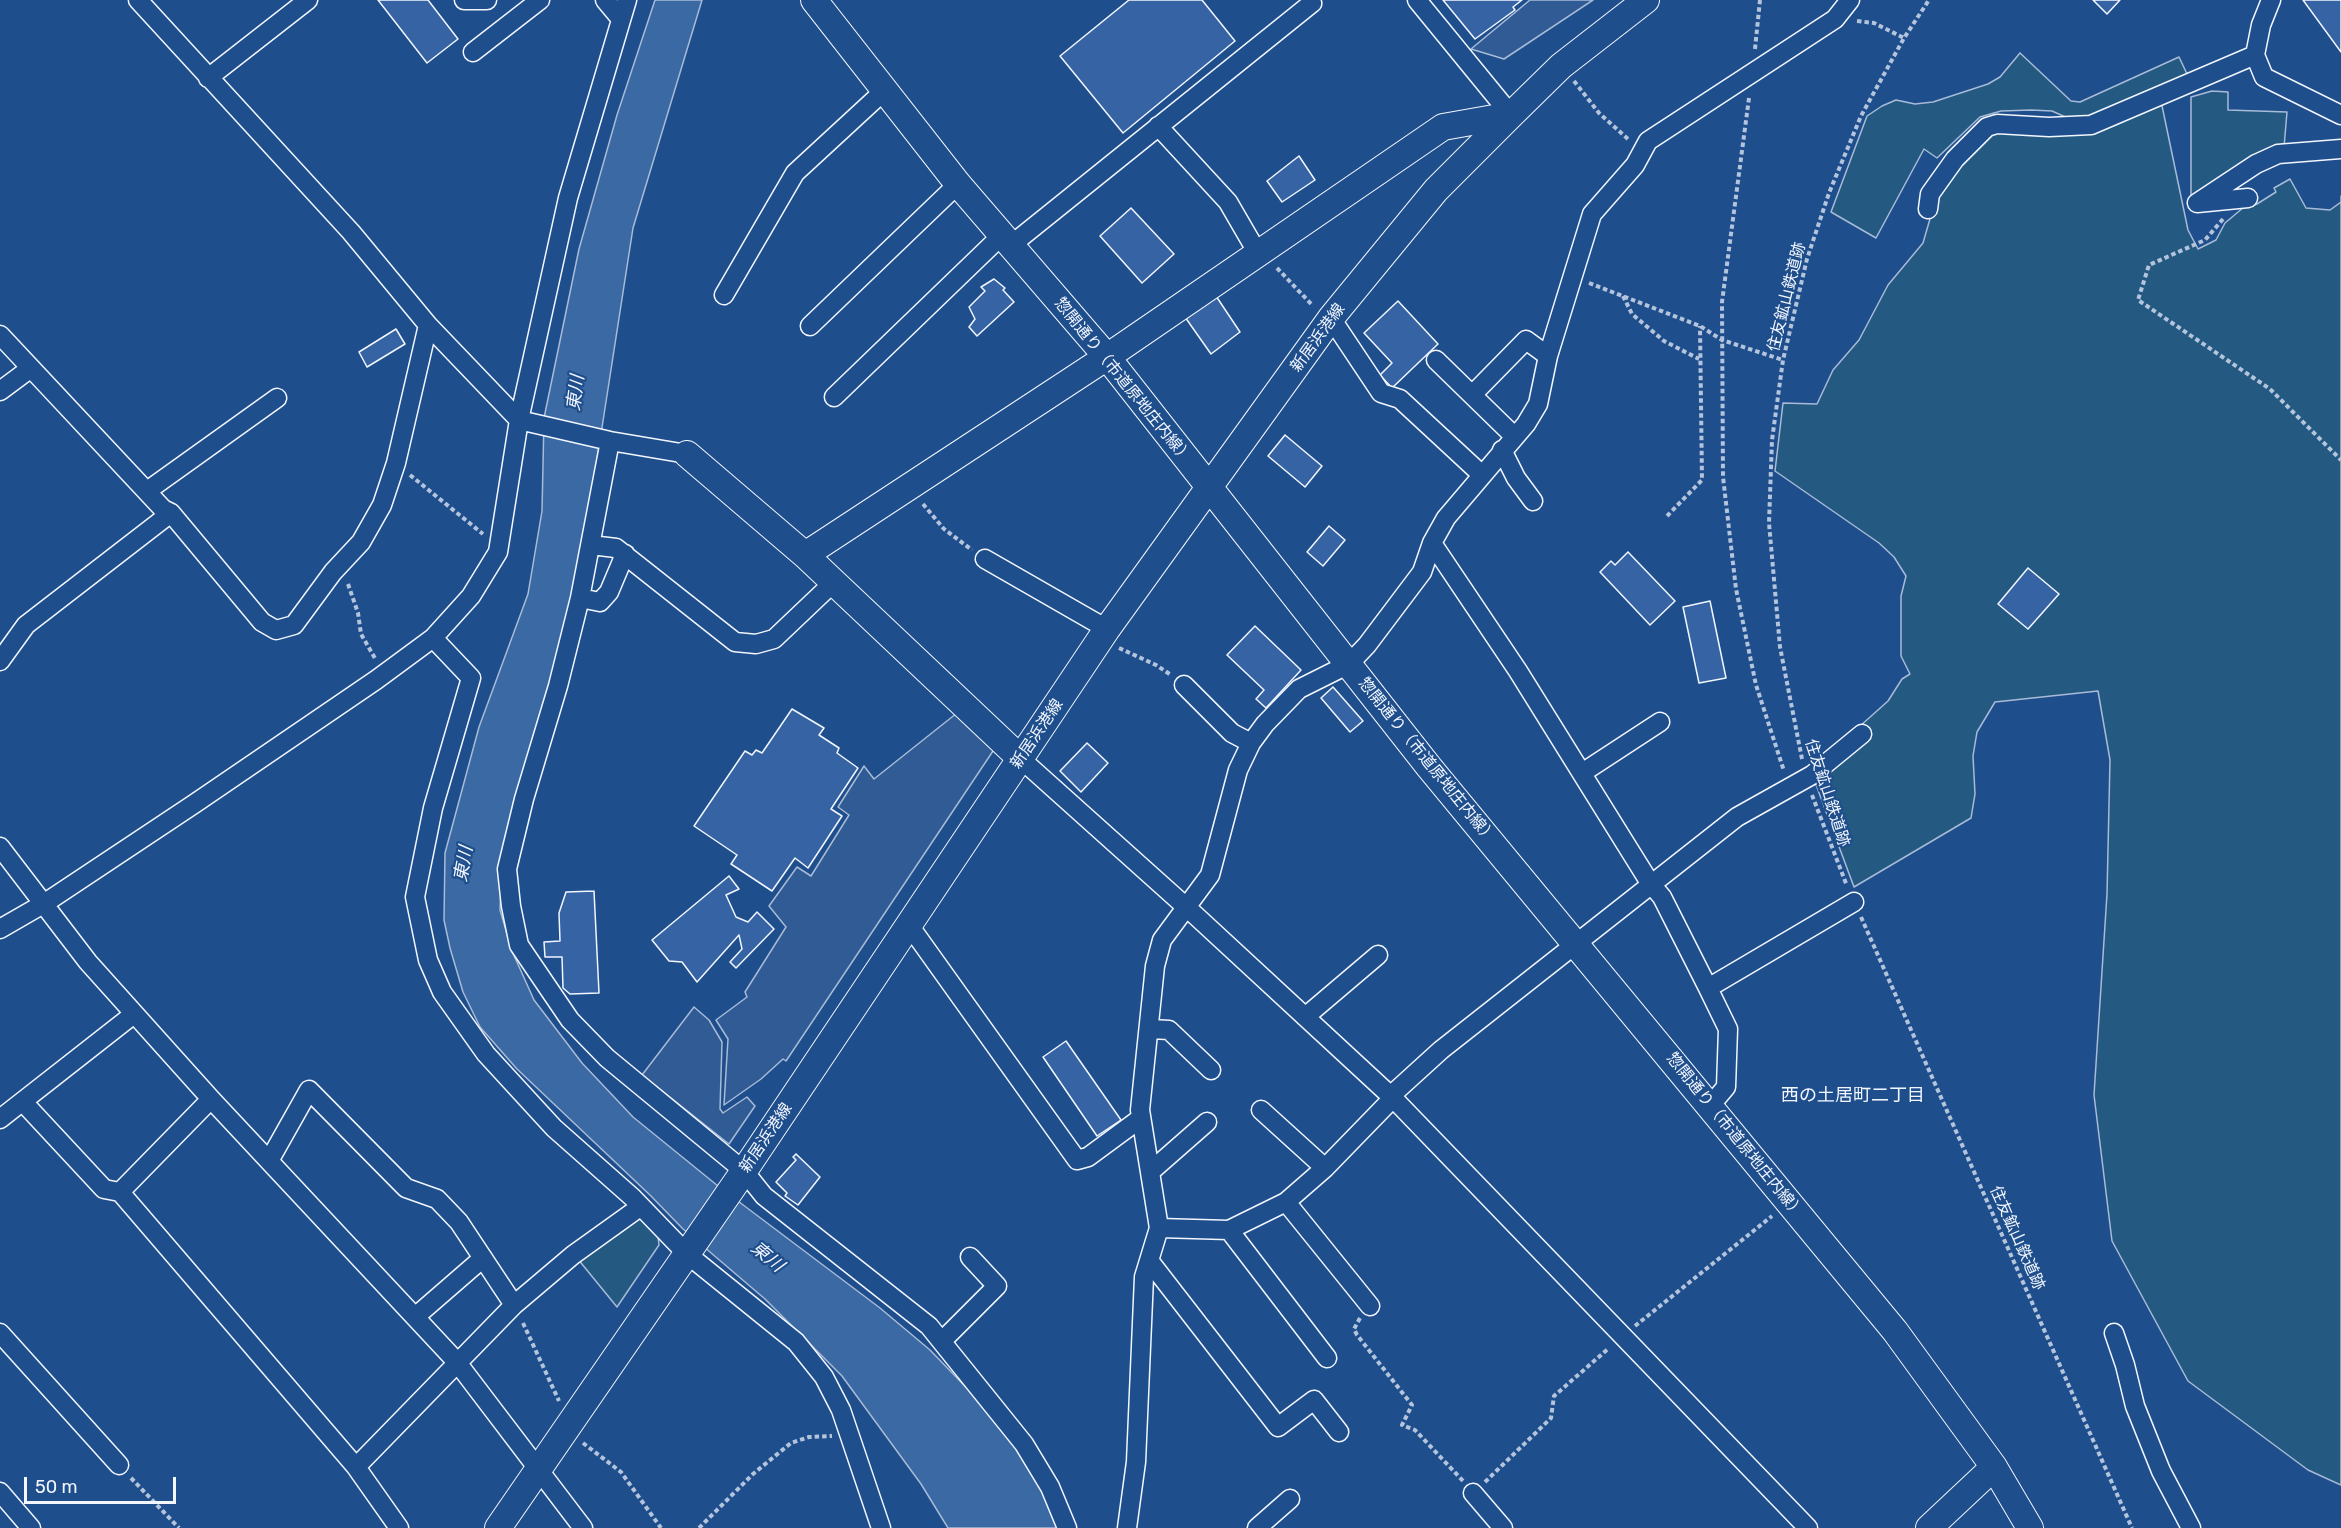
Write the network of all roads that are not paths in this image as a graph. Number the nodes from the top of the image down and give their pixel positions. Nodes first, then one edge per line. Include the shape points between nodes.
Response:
1 (138, 0) edge
2 (308, 0) edge
3 (464, 0) edge
4 (487, 0) edge
5 (540, 0) edge
6 (605, 0) edge
7 (627, 0) edge
8 (814, 0) edge
9 (1311, 0) edge
10 (1417, 0) edge
11 (1646, 0) edge
12 (1850, 0) edge
13 (2271, 0) edge
14 (620, 18) junction
15 (473, 52) dead end
16 (2255, 55) junction
17 (208, 78) junction
18 (885, 90) junction
19 (1510, 115) junction
20 (2341, 115) edge
21 (1158, 126) junction
22 (2341, 149) edge
23 (958, 184) junction
24 (2248, 198) road end
25 (1928, 209) dead end
26 (1006, 241) junction
27 (1259, 251) junction
28 (724, 294) dead end
29 (1331, 318) junction
30 (428, 325) junction
31 (810, 326) dead end
32 (0, 335) edge
33 (1548, 356) junction
34 (1107, 357) junction
35 (1436, 360) dead end
36 (31, 368) junction
37 (0, 391) edge
38 (1472, 395) junction
39 (834, 396) dead end
40 (277, 398) dead end
41 (527, 422) junction
42 (1515, 436) junction
43 (608, 440) junction
44 (1502, 450) junction
45 (687, 454) joint
46 (1481, 474) junction
47 (1210, 489) junction
48 (147, 491) junction
49 (1533, 501) dead end
50 (171, 513) junction
51 (1432, 543) junction
52 (591, 545) junction
53 (625, 554) junction
54 (806, 555) junction
55 (985, 559) road end
56 (834, 582) junction
57 (580, 598) junction
58 (1104, 634) junction
59 (434, 638) junction
60 (0, 661) edge
61 (1349, 664) junction
62 (1184, 685) road end
63 (1660, 722) dead end
64 (1862, 734) dead end
65 (1251, 743) junction
66 (1021, 759) junction
67 (1582, 772) junction
68 (0, 847) edge
69 (1650, 883) junction
70 (1854, 902) road end
71 (45, 903) junction
72 (1185, 906) junction
73 (909, 925) junction
74 (0, 929) edge
75 (1575, 942) junction
76 (1378, 956) dead end
77 (1708, 988) junction
78 (134, 1014) junction
79 (1305, 1017) junction
80 (1151, 1029) junction
81 (1211, 1070) dead end
82 (1392, 1098) junction
83 (211, 1100) junction
84 (23, 1102) junction
85 (1710, 1106) junction
86 (1261, 1110) dead end
87 (1141, 1118) junction
88 (0, 1119) edge
89 (1207, 1122) dead end
90 (269, 1161) junction
91 (1325, 1168) junction
92 (1150, 1172) junction
93 (741, 1174) junction
94 (120, 1192) junction
95 (1286, 1202) junction
96 (640, 1207) junction
97 (1159, 1228) junction
98 (1229, 1230) junction
99 (687, 1253) junction
100 (970, 1257) dead end
101 (483, 1258) junction
102 (1151, 1263) junction
103 (514, 1305) junction
104 (1370, 1306) road end
105 (415, 1317) junction
106 (0, 1333) edge
107 (2114, 1333) dead end
108 (942, 1341) junction
109 (6, 1354) edge
110 (1327, 1358) dead end
111 (456, 1361) junction
112 (1339, 1432) dead end
113 (118, 1465) road end
114 (356, 1467) junction
115 (1994, 1467) junction
116 (537, 1469) junction
117 (0, 1492) edge
118 (1473, 1493) road end
119 (1290, 1499) dead end
120 (31, 1528) edge
121 (399, 1528) edge
122 (498, 1528) edge
123 (583, 1528) edge
124 (881, 1528) edge
125 (1067, 1528) edge
126 (1127, 1528) edge
127 (1257, 1528) edge
128 (1503, 1528) edge
129 (1808, 1528) edge
130 (1929, 1528) edge
131 (2030, 1528) edge
132 (2191, 1528) edge

1 - 17 street
2 - 17 street
3 - 4 street
5 - 15 street
6 - 14 street
7 - 14 street
8 - 18 street, 惣開通り（市道原地庄内線）
9 - 21 street
10 - 19 street
11 - 19 street, 新居浜港線 via 1561,66
12 - 33 street via 1835,19 1648,141 1635,165 1592,214
13 - 16 street
14 - 41 street via 568,198
16 - 20 street via 2264,77
16 - 25 street via 2085,127 1987,127 1955,159 1930,194
17 - 30 street via 351,232
18 - 23 street, 惣開通り（市道原地庄内線）
18 - 28 street via 795,173
19 - 27 street via 1443,127
19 - 29 street, 新居浜港線 via 1436,190
21 - 26 street
21 - 27 street via 1228,202
22 - 24 street via 2278,154 2256,164 2197,204
23 - 26 street, 惣開通り（市道原地庄内線）
23 - 31 street
26 - 34 street, 惣開通り（市道原地庄内線）
26 - 39 street
27 - 34 street
29 - 46 street via 1381,393 1400,399
29 - 47 street, 新居浜港線
30 - 41 street
30 - 50 street via 396,463 382,505 361,542 294,625 276,630 262,622
32 - 36 street
33 - 38 street via 1526,340
33 - 42 street via 1538,404
34 - 47 street, 惣開通り（市道原地庄内線）
34 - 54 street
35 - 38 street
36 - 37 street
36 - 48 street
38 - 42 street
40 - 48 street
41 - 43 street
41 - 59 street via 499,547 471,596
42 - 44 street
43 - 45 street
43 - 52 street
44 - 46 street
44 - 49 street
45 - 54 street
46 - 51 street via 1446,518
47 - 58 street, 新居浜港線
47 - 61 street, 惣開通り（市道原地庄内線）
48 - 50 street
50 - 60 street via 26,625
51 - 61 street via 1422,572
51 - 67 street
52 - 53 street via 616,548
52 - 57 street
53 - 56 street via 735,642 756,644 774,639
53 - 57 street via 609,592 600,602
54 - 56 street
55 - 58 street
56 - 66 street
57 - 93 street via 507,869 519,945 570,1020 607,1058
58 - 66 street, 新居浜港線
59 - 71 street
59 - 96 street via 471,678 433,808 415,897 428,960 451,1007 486,1054 554,1128
61 - 65 street via 1299,689
61 - 75 street, 惣開通り（市道原地庄内線）
62 - 65 street via 1232,733
63 - 67 street
64 - 69 street via 1812,775 1737,816
65 - 72 street via 1238,770 1210,875
66 - 72 street
66 - 73 street, 新居浜港線
67 - 69 street
68 - 71 street
69 - 75 street
69 - 77 street via 1662,897
70 - 77 street
71 - 74 street
71 - 78 street via 88,962
72 - 79 street
72 - 80 street via 1162,940 1155,966
73 - 87 street via 1077,1160 1088,1157
73 - 93 street, 新居浜港線
75 - 82 street via 1441,1050
75 - 85 street, 惣開通り（市道原地庄内線）
76 - 79 street
77 - 85 street via 1728,1029 1726,1087
78 - 83 street
78 - 84 street
79 - 82 street
80 - 81 street via 1168,1030
80 - 87 street
82 - 91 street
82 - 129 street
83 - 90 street
83 - 94 street
84 - 88 street
84 - 94 street via 104,1189
85 - 115 street, 惣開通り（市道原地庄内線） via 1895,1331
86 - 91 street
87 - 92 street
89 - 92 street
90 - 101 street via 309,1090 406,1188 437,1199 459,1222
90 - 105 street
91 - 95 street
92 - 97 street
93 - 99 street, 新居浜港線
93 - 108 street via 929,1326
94 - 114 street
95 - 98 street
95 - 104 street
96 - 99 street
96 - 103 street via 573,1255
97 - 98 street
97 - 102 street
98 - 110 street
99 - 116 street, 新居浜港線
99 - 124 street via 796,1341 824,1377 850,1435
100 - 108 street via 997,1286
101 - 103 street
101 - 105 street
102 - 112 street via 1278,1427 1314,1400
102 - 126 street via 1144,1277 1141,1308 1136,1462
103 - 111 street
105 - 111 street
106 - 109 street
107 - 132 street via 2134,1406 2161,1471
108 - 125 street via 1023,1444 1050,1487
109 - 113 street
111 - 114 street
111 - 116 street
114 - 121 street
115 - 130 street
115 - 131 street, 惣開通り（市道原地庄内線）
116 - 122 street, 新居浜港線
116 - 123 street
117 - 120 street
118 - 128 street
119 - 127 street

